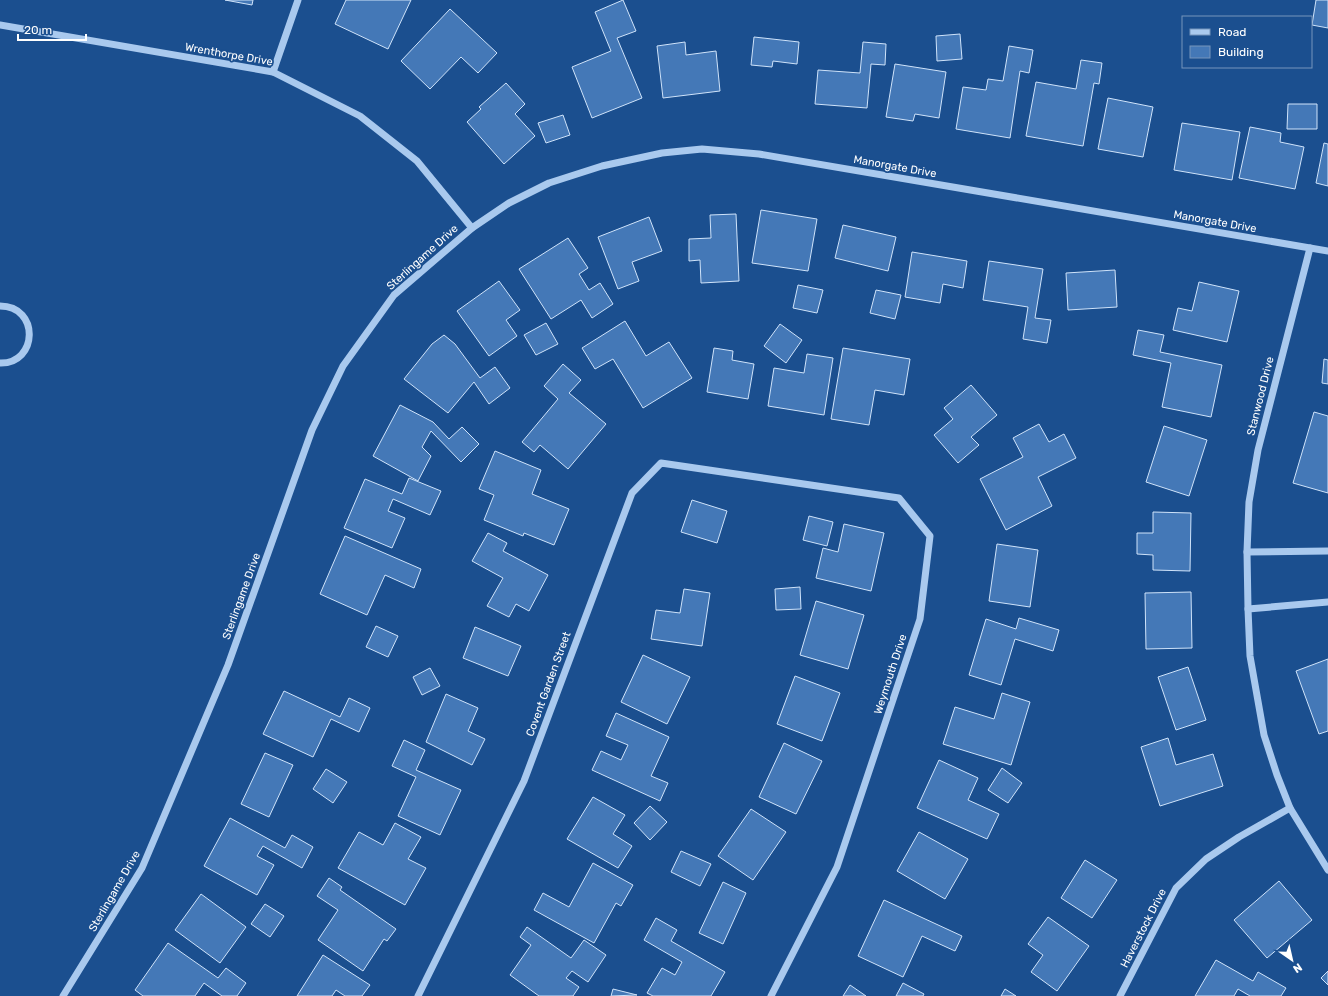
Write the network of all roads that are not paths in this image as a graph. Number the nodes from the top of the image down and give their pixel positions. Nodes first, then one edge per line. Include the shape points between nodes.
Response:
1 (298, 0) edge
2 (0, 25) edge
3 (273, 72) junction
4 (472, 228) junction
5 (1310, 248) junction
6 (1328, 251) edge
7 (0, 306) edge
8 (1, 365) edge
9 (749, 476) joint
10 (1328, 551) edge
11 (1247, 552) junction
12 (1328, 602) edge
13 (1248, 609) junction
14 (1290, 808) junction
15 (1328, 870) edge
16 (63, 996) edge
17 (418, 996) edge
18 (771, 996) edge
19 (1120, 996) edge

1 - 3 street
2 - 3 street, Wrenthorpe Drive
3 - 4 street, Wrenthorpe Drive via 360,116 412,156
4 - 5 street, Manorgate Drive via 509,203 549,183 602,166 662,153 702,149 759,154
4 - 16 street, Sterlingame Drive via 394,295 343,366 312,430 228,665 142,868
5 - 6 street, Manorgate Drive
5 - 11 street, Stanwood Drive via 1258,450 1249,502
7 - 8 street via 15,309 28,323 30,331 29,341 20,356
9 - 17 street, Covent Garden Street via 661,463 632,493 524,781
9 - 18 street, Weymouth Drive via 899,498 930,536 920,619 837,868
10 - 11 street
11 - 13 street, Stanwood Drive
12 - 13 street
13 - 14 street, Stanwood Drive via 1250,656 1264,735
14 - 15 street, Stanwood Drive
14 - 19 street, Haverstock Drive via 1206,859 1176,888

